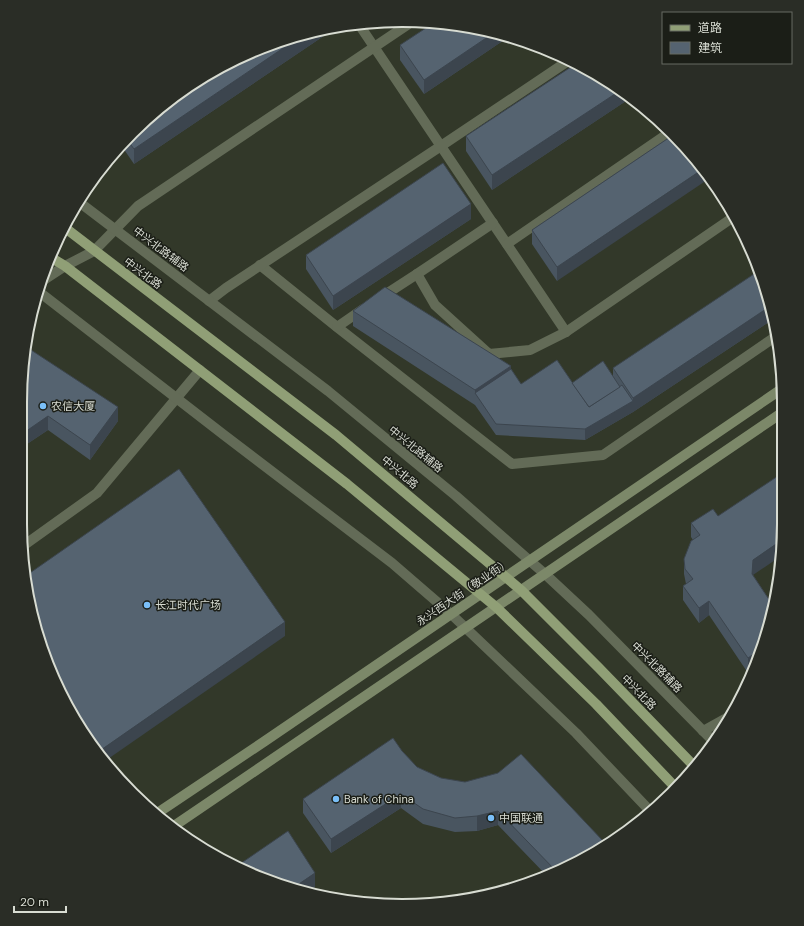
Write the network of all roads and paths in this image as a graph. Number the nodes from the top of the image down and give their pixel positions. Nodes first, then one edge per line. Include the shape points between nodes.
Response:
1 (404, 27) edge
2 (362, 29) edge
3 (375, 48) junction
4 (564, 64) edge
5 (665, 135) edge
6 (441, 146) junction
7 (83, 205) edge
8 (730, 220) edge
9 (493, 223) junction
10 (115, 229) junction
11 (69, 231) edge
12 (507, 244) junction
13 (94, 250) junction
14 (55, 260) edge
15 (260, 265) junction
16 (65, 266) junction
17 (417, 274) junction
18 (49, 277) edge
19 (43, 295) edge
20 (209, 301) junction
21 (337, 327) junction
22 (566, 332) junction
23 (772, 339) edge
24 (200, 370) junction
25 (777, 392) edge
26 (177, 398) junction
27 (777, 416) edge
28 (28, 543) edge
29 (530, 561) junction
30 (545, 574) junction
31 (506, 577) junction
32 (521, 590) junction
33 (482, 594) junction
34 (496, 606) junction
35 (451, 614) junction
36 (466, 628) junction
37 (721, 721) edge
38 (703, 731) junction
39 (710, 738) edge
40 (691, 763) edge
41 (671, 784) edge
42 (647, 808) edge
43 (161, 811) edge
44 (177, 824) edge

1 - 3 street
2 - 3 street
3 - 6 street
3 - 10 street via 138,206
4 - 6 street
5 - 12 street
6 - 9 street
6 - 15 street
7 - 10 street, 中兴北路辅路
8 - 22 street
9 - 12 street
9 - 17 street
10 - 13 street
10 - 20 street, 中兴北路辅路
11 - 13 main road, 中兴北路
12 - 22 street
13 - 16 street
13 - 31 main road, 中兴北路 via 336,435
14 - 16 main road
15 - 20 street
15 - 21 street
16 - 18 street
16 - 24 main road
17 - 21 street
17 - 22 street via 435,305 490,354 530,350
19 - 26 street
20 - 29 street, 中兴北路辅路 via 328,391 456,496
21 - 23 street via 512,464 603,455
24 - 26 street
24 - 33 main road via 348,484
25 - 29 main road, 永兴西大街（敬业街）
26 - 28 street via 97,493
26 - 35 street via 392,563
27 - 30 main road
29 - 30 street, 中兴北路辅路
29 - 31 main road, 永兴西大街（敬业街）
30 - 32 main road
30 - 38 street, 中兴北路辅路
31 - 32 main road, 中兴北路
31 - 33 main road, 永兴西大街（敬业街）
32 - 34 main road
32 - 40 main road, 中兴北路
33 - 34 main road
33 - 35 main road, 永兴西大街（敬业街）
34 - 36 main road
34 - 41 main road via 596,704
35 - 36 street
35 - 43 main road, 永兴西大街（敬业街）
36 - 42 street via 576,733
36 - 44 main road
37 - 38 street
38 - 39 street, 中兴北路辅路

